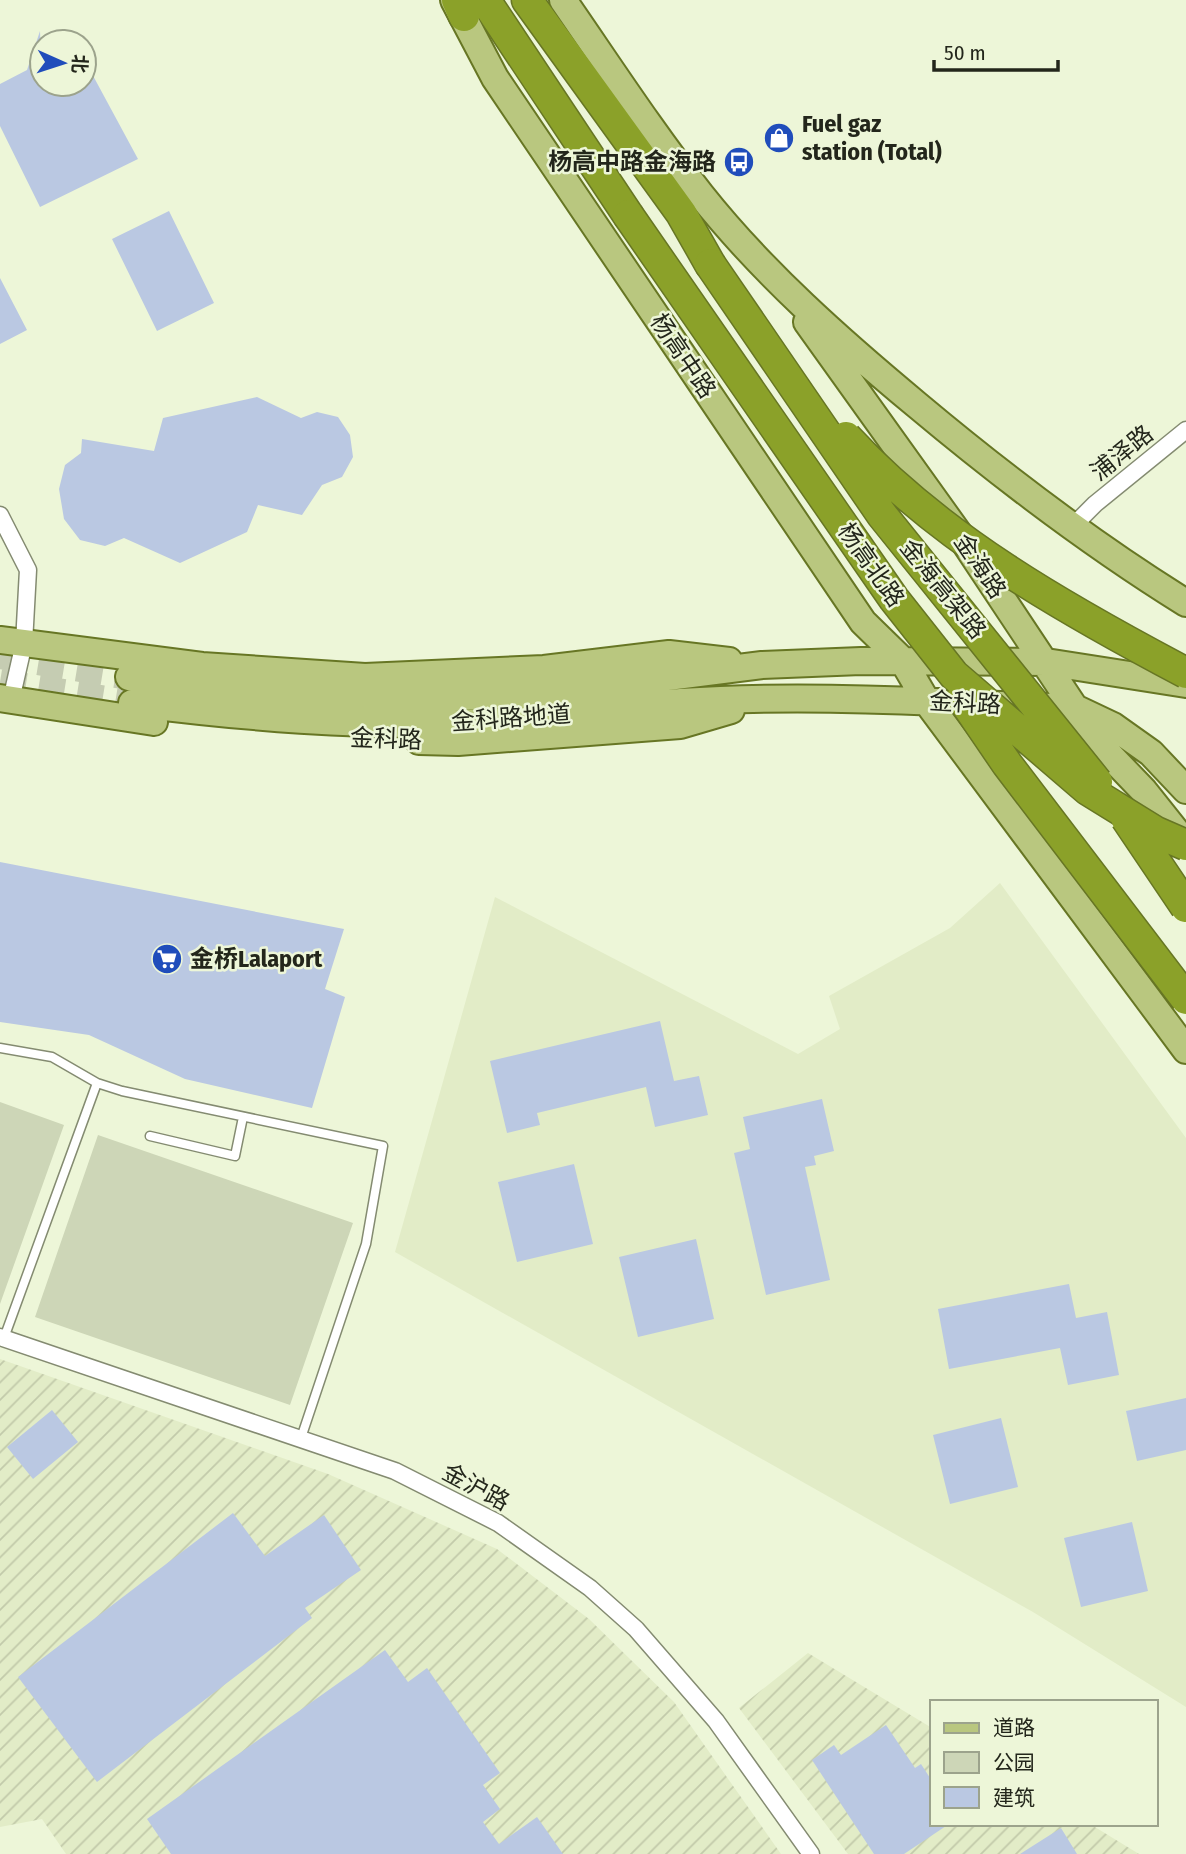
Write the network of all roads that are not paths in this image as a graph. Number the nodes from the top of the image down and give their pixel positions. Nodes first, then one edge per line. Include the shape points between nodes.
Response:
1 (527, 0) edge
2 (563, 0) edge
3 (465, 4) edge
4 (710, 264) junction
5 (780, 283) junction
6 (1186, 430) edge
7 (0, 515) edge
8 (1080, 520) junction
9 (894, 599) junction
10 (1186, 603) edge
11 (12, 642) edge
12 (903, 661) junction
13 (1046, 662) junction
14 (762, 665) junction
15 (1186, 673) edge
16 (668, 679) joint
17 (1186, 684) edge
18 (771, 698) junction
19 (6, 699) edge
20 (680, 702) joint
21 (927, 702) junction
22 (1075, 708) junction
23 (1186, 790) edge
24 (1186, 844) edge
25 (1186, 907) edge
26 (1186, 999) edge
27 (0, 1048) edge
28 (1186, 1050) edge
29 (97, 1083) junction
30 (243, 1117) junction
31 (150, 1136) dead end
32 (2, 1337) edge
33 (301, 1438) junction
34 (811, 1854) edge

1 - 4 highway via 681,213
2 - 5 main road via 701,195
3 - 9 highway, 杨高北路, bridge via 628,215
3 - 12 main road, 杨高中路 via 495,78 863,622
4 - 15 highway, bridge via 814,399 871,464 1000,565
4 - 25 highway, 金海高架路, bridge via 881,515 1128,820
5 - 8 main road via 873,369 994,469
5 - 13 main road, 金海路
6 - 8 street, 浦泽路
7 - 11 street via 28,570
8 - 10 main road
9 - 24 highway, 杨高北路, bridge via 954,675 1018,733 1088,790 1156,832
9 - 26 highway, 金海高架路, bridge via 1007,764
11 - 14 main road, 金科路 via 202,666 365,677 544,668 669,654
11 - 19 street
12 - 13 main road, 金科路
12 - 14 main road, 金科路
12 - 21 main road, 杨高中路
13 - 17 main road
13 - 22 main road, 金海路
14 - 16 main road, 金科路
16 - 20 main road, 金科路地道 via 424,699 202,687 131,690 263,718 416,724 535,718
18 - 19 main road, 金科路 via 680,725 458,742 238,734
18 - 20 main road, 金科路
18 - 21 main road, 金科路
21 - 22 main road, 金科路
21 - 28 main road
22 - 23 main road via 1113,726 1151,753
22 - 24 main road, 金海路 via 1098,743
27 - 29 lane via 52,1057
29 - 30 lane
29 - 32 lane
30 - 31 lane via 235,1156
30 - 33 lane via 383,1146 366,1244
32 - 33 street, 金沪路
33 - 34 street, 金沪路 via 395,1471 451,1498 544,1553 590,1588 677,1673

